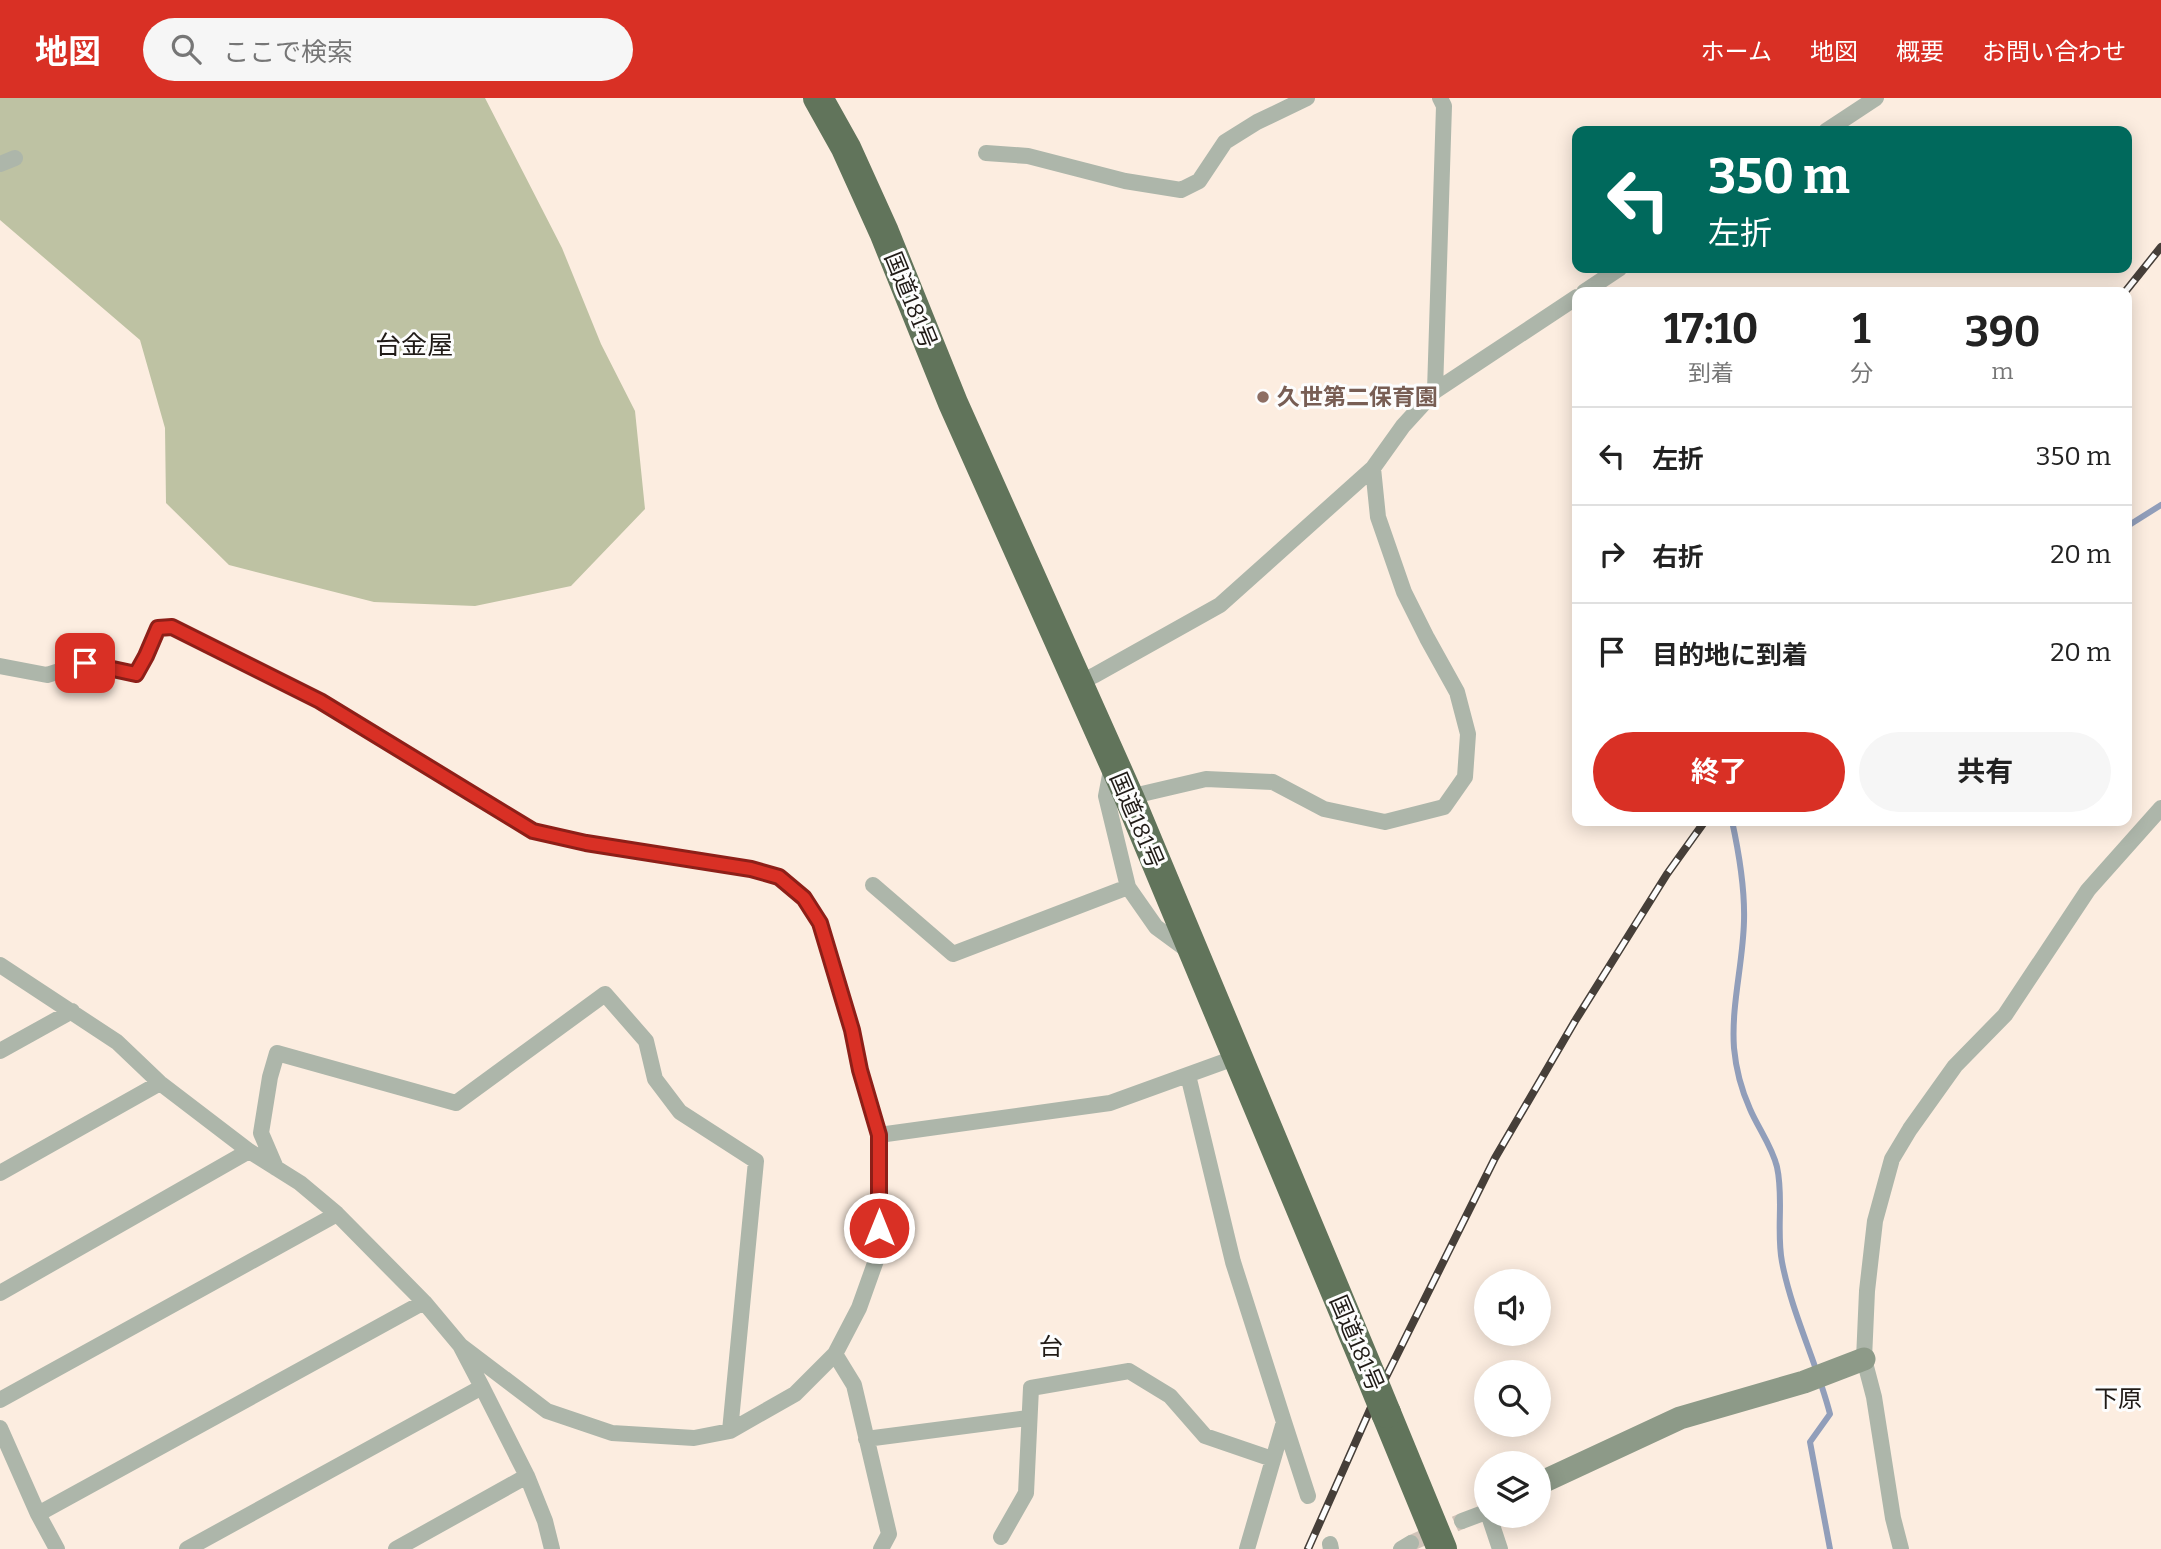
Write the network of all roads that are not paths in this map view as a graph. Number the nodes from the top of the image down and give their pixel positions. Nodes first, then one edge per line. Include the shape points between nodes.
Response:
1 (818, 98) edge
2 (1307, 98) edge
3 (1440, 98) edge
4 (1876, 98) edge
5 (1834, 126) edge
6 (986, 153) dead end
7 (1612, 273) edge
8 (1592, 287) edge
9 (1572, 300) edge
10 (1435, 391) junction
11 (1373, 468) junction
12 (0, 666) edge
13 (1078, 683) junction
14 (1113, 762) junction
15 (1129, 797) junction
16 (2161, 808) edge
17 (873, 885) dead end
18 (1128, 887) junction
19 (1195, 956) junction
20 (0, 965) edge
21 (72, 1012) junction
22 (0, 1051) edge
23 (1237, 1056) junction
24 (1188, 1075) junction
25 (160, 1083) junction
26 (879, 1135) junction
27 (249, 1151) junction
28 (276, 1168) junction
29 (0, 1173) edge
30 (337, 1214) junction
31 (0, 1293) edge
32 (424, 1303) junction
33 (460, 1345) junction
34 (835, 1354) junction
35 (1864, 1359) junction
36 (482, 1387) junction
37 (0, 1401) edge
38 (1028, 1418) junction
39 (1284, 1422) junction
40 (0, 1428) edge
41 (730, 1431) junction
42 (866, 1439) junction
43 (1272, 1459) junction
44 (527, 1476) junction
45 (1551, 1478) edge
46 (1308, 1496) dead end
47 (38, 1514) junction
48 (1474, 1518) edge
49 (1462, 1521) tunnel mouth
50 (1492, 1528) edge
51 (1001, 1537) dead end
52 (57, 1549) edge
53 (187, 1549) edge
54 (396, 1549) edge
55 (552, 1549) edge
56 (881, 1549) edge
57 (1247, 1549) edge
58 (1442, 1549) edge
59 (1500, 1549) edge
60 (1901, 1549) edge

1 - 13 highway, 国道181号 via 884,232 953,403
2 - 6 street via 1225,142 1199,181 1181,190 1028,156
3 - 10 street via 1444,106
4 - 5 street
7 - 8 street
9 - 10 street
10 - 11 street
11 - 13 street via 1220,605
11 - 15 street via 1378,517 1427,638 1457,692 1468,734 1465,778 1444,807 1385,822 1324,808 1273,782 1206,779
12 - 26 street via 47,675 85,663 136,674 158,628 172,627 320,701 533,831 779,877 804,898 820,923
13 - 14 highway, 国道181号
14 - 15 highway, 国道181号
14 - 18 street via 1106,796
15 - 19 highway, 国道181号
16 - 35 street via 2088,890 2006,1015 1955,1066 1892,1159 1875,1221
17 - 18 street via 953,954
18 - 19 street via 1156,927
19 - 23 highway, 国道181号
20 - 21 street
21 - 22 street
21 - 25 street via 117,1042
23 - 24 street
23 - 58 highway, 国道181号, bridge
24 - 26 street via 1110,1103
24 - 39 street via 1233,1262
25 - 27 street
25 - 29 street
26 - 34 street via 879,1252 859,1308
27 - 28 street
27 - 31 street
28 - 30 street
28 - 41 street via 261,1133 277,1053 456,1103 604,994 646,1041 655,1079 680,1112 756,1161
30 - 32 street
30 - 37 street
32 - 33 street
32 - 47 street
33 - 36 street
33 - 41 street via 547,1411 612,1433 694,1438
34 - 41 street via 795,1394
34 - 42 street via 854,1385
35 - 45 street via 1804,1382 1680,1418
35 - 60 street
36 - 44 street
36 - 53 street
38 - 42 street
38 - 43 street via 1031,1388 1129,1371 1170,1396 1205,1436
38 - 51 street via 1026,1493
39 - 43 street
39 - 46 street
40 - 47 street
42 - 56 street via 889,1534
43 - 57 street
44 - 54 street
44 - 55 street
47 - 52 street
48 - 49 street
50 - 59 street

